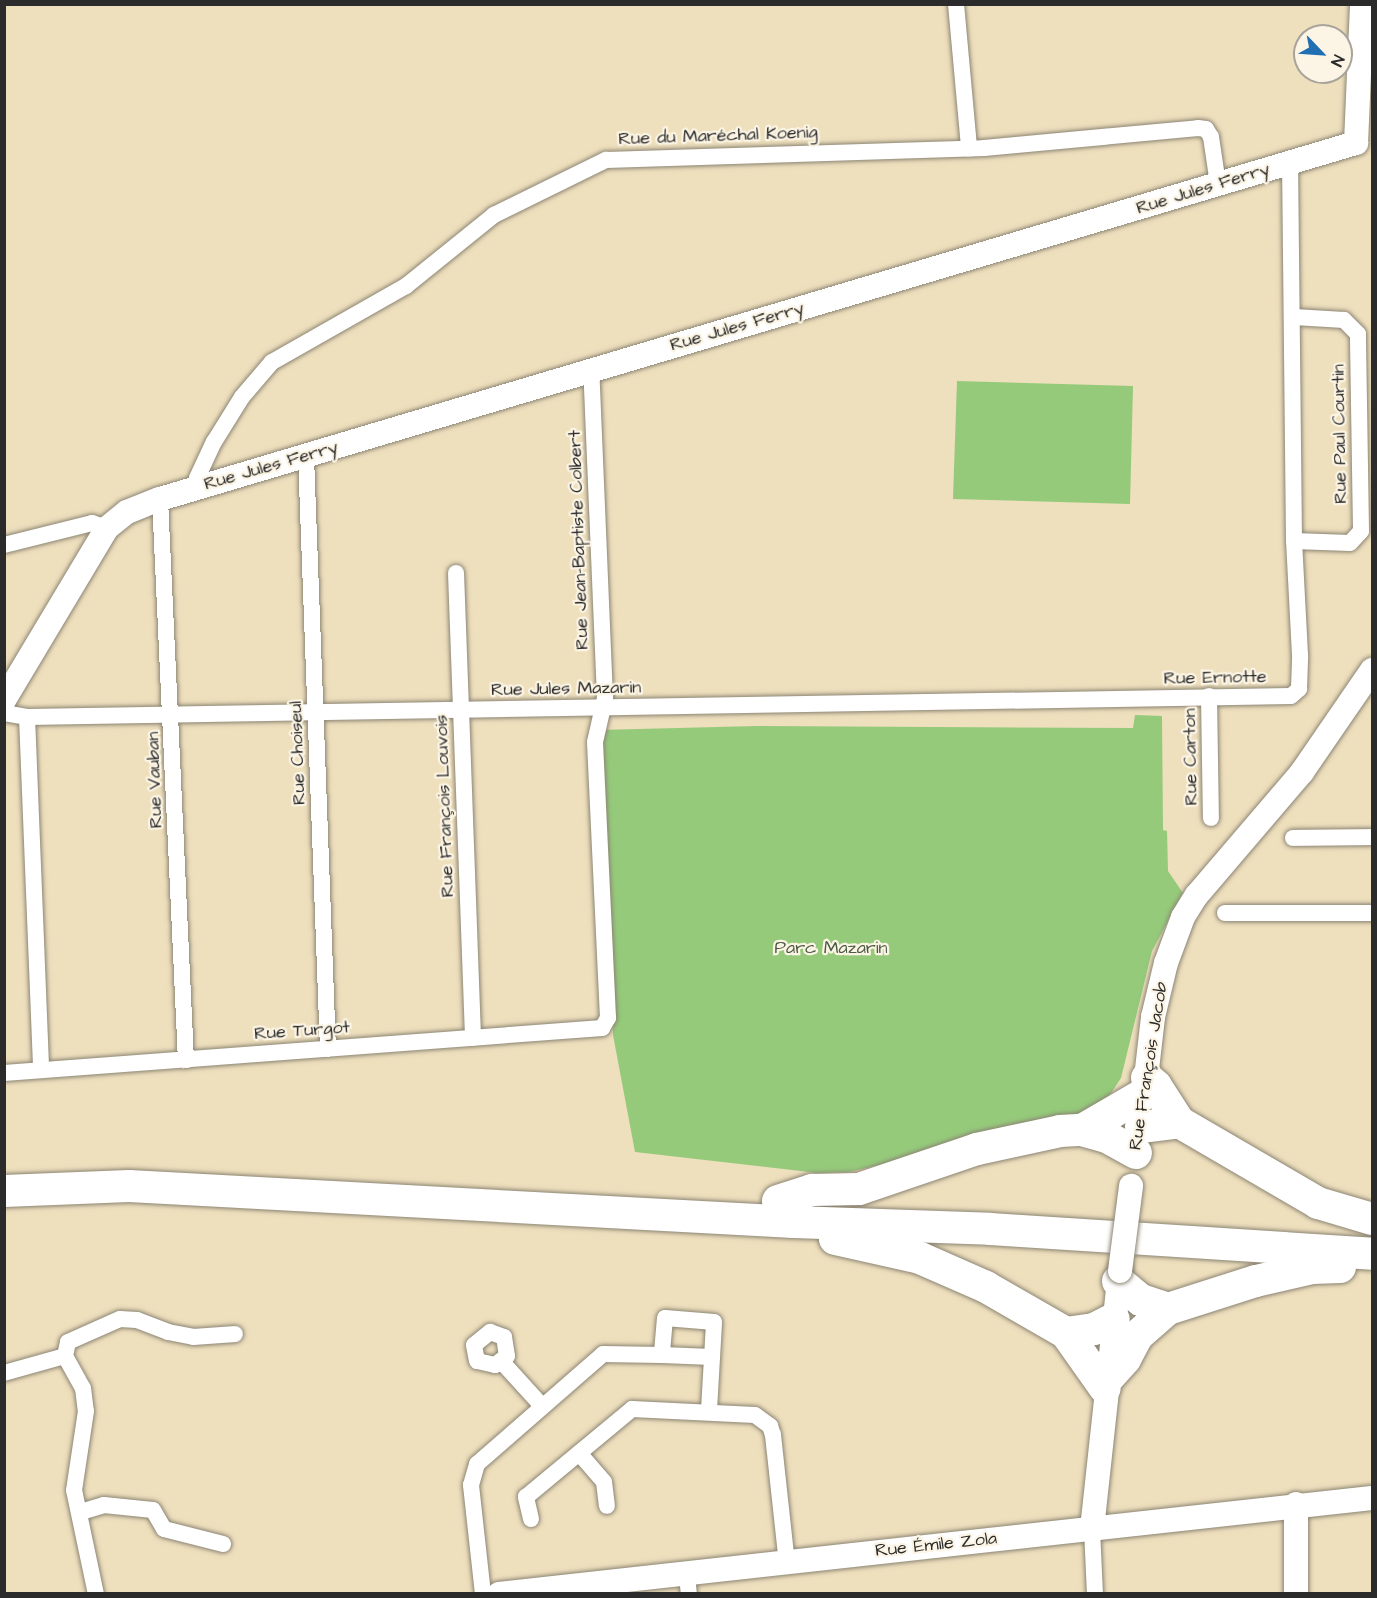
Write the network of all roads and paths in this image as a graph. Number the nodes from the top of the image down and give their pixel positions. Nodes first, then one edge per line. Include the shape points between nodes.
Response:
1 (956, 4) edge
2 (1362, 4) edge
3 (1365, 119) edge
4 (1364, 141) edge
5 (969, 148) junction
6 (1290, 163) junction
7 (1218, 183) junction
8 (1294, 317) junction
9 (591, 370) junction
10 (306, 456) junction
11 (199, 487) junction
12 (160, 499) junction
13 (107, 528) junction
14 (1294, 541) junction
15 (4, 545) edge
16 (456, 573) dead end
17 (1372, 670) edge
18 (1209, 696) junction
19 (1129, 699) joint
20 (4, 700) edge
21 (601, 709) junction
22 (316, 711) junction
23 (460, 711) junction
24 (4, 713) edge
25 (172, 714) junction
26 (27, 717) junction
27 (1211, 818) dead end
28 (1372, 837) edge
29 (1293, 838) dead end
30 (1225, 913) dead end
31 (1372, 913) edge
32 (602, 1028) joint
33 (473, 1038) junction
34 (328, 1049) junction
35 (186, 1060) junction
36 (41, 1070) junction
37 (4, 1073) edge
38 (1145, 1086) junction
39 (1179, 1122) junction
40 (1082, 1130) junction
41 (1139, 1140) junction
42 (4, 1171) edge
43 (4, 1191) edge
44 (786, 1211) junction
45 (1372, 1220) edge
46 (1372, 1233) edge
47 (1372, 1254) edge
48 (1372, 1266) edge
49 (1119, 1276) junction
50 (1168, 1309) junction
51 (1114, 1318) junction
52 (1066, 1333) junction
53 (235, 1334) dead end
54 (662, 1355) junction
55 (65, 1356) junction
56 (712, 1358) junction
57 (502, 1362) dead end
58 (4, 1373) edge
59 (1106, 1383) junction
60 (542, 1406) junction
61 (709, 1410) junction
62 (579, 1453) junction
63 (1372, 1498) edge
64 (1296, 1504) junction
65 (607, 1506) dead end
66 (81, 1512) junction
67 (531, 1519) dead end
68 (1092, 1529) junction
69 (223, 1544) dead end
70 (787, 1563) junction
71 (688, 1585) edge
72 (96, 1593) edge
73 (483, 1593) edge
74 (499, 1593) edge
75 (1095, 1593) edge
76 (1296, 1593) edge

1 - 5 street
2 - 3 street
3 - 4 street
4 - 6 street, Rue Jules Ferry
5 - 7 street, Rue du Maréchal Koenig via 1206,129 1211,137
5 - 11 street, Rue du Maréchal Koenig via 632,156 579,170 494,215 406,286 272,362 242,397 214,442 197,478
6 - 7 street, Rue Jules Ferry
6 - 8 street
7 - 9 street, Rue Jules Ferry
8 - 14 street
8 - 14 street, Rue Paul Courtin via 1344,320 1358,334 1361,531 1350,543
9 - 10 street, Rue Jules Ferry
9 - 21 street, Rue Jean-Baptiste Colbert via 605,698
10 - 11 street, Rue Jules Ferry
10 - 22 street, Rue Choiseul
11 - 12 street, Rue Jules Ferry
12 - 13 street, Rue Jules Ferry via 127,512
12 - 25 street, Rue Vauban
13 - 15 street via 92,523
13 - 20 street
14 - 18 street, Rue Ernotte via 1299,689 1291,696
16 - 23 street, Rue François Louvois
17 - 38 street, Rue François Jacob via 1302,772 1197,895 1183,917 1166,963 1153,1017
18 - 19 street, Rue Ernotte
18 - 27 street, Rue Carton
19 - 21 street, Rue Jules Mazarin
21 - 23 street, Rue Jules Mazarin
21 - 32 street, Rue Jean-Baptiste Colbert via 595,742 608,1018
22 - 23 street, Rue Jules Mazarin
22 - 25 street, Rue Jules Mazarin
22 - 34 street, Rue Choiseul
23 - 33 street, Rue François Louvois
24 - 26 street, Rue Jules Mazarin
25 - 26 street, Rue Jules Mazarin
25 - 35 street, Rue Vauban
26 - 36 street
28 - 29 street
30 - 31 street
32 - 33 street, Rue Turgot
33 - 34 street, Rue Turgot
34 - 35 street, Rue Turgot
35 - 36 street, Rue Turgot
36 - 37 street, Rue Turgot
38 - 39 highway via 1156,1086
38 - 40 highway
38 - 41 street, Rue François Jacob
39 - 41 highway
39 - 45 highway via 1317,1203
40 - 41 highway
40 - 44 highway via 977,1149 859,1189 812,1190
41 - 49 street, Rue François Jacob, bridge
42 - 44 highway via 132,1165
43 - 44 highway via 129,1186
44 - 46 highway
44 - 47 highway via 990,1229
44 - 52 highway via 811,1235 920,1258 986,1287
48 - 50 highway via 1312,1268 1206,1294
49 - 50 highway via 1141,1300
49 - 51 street, Rue François Jacob
50 - 59 highway via 1137,1336
51 - 52 highway via 1094,1329
51 - 59 street, Rue François Jacob
52 - 59 highway
53 - 55 street via 194,1337 120,1318 68,1342
54 - 56 street
54 - 56 street via 665,1318 714,1322
54 - 60 street via 603,1354
55 - 58 street
55 - 66 street via 79,1378 86,1411 74,1490
56 - 61 street
57 - 60 street
59 - 68 street, Rue François Jacob
60 - 73 street via 477,1464 472,1473
61 - 62 street via 632,1409
61 - 70 street via 755,1415 770,1426
62 - 65 street via 604,1482
62 - 67 street via 526,1497
63 - 64 street, Rue Émile Zola
64 - 68 street, Rue Émile Zola
64 - 76 street
66 - 69 street via 104,1505 153,1510 164,1529
66 - 72 street
68 - 70 street, Rue Émile Zola
68 - 75 street
70 - 71 street, Rue Émile Zola
71 - 74 street, Rue Émile Zola

